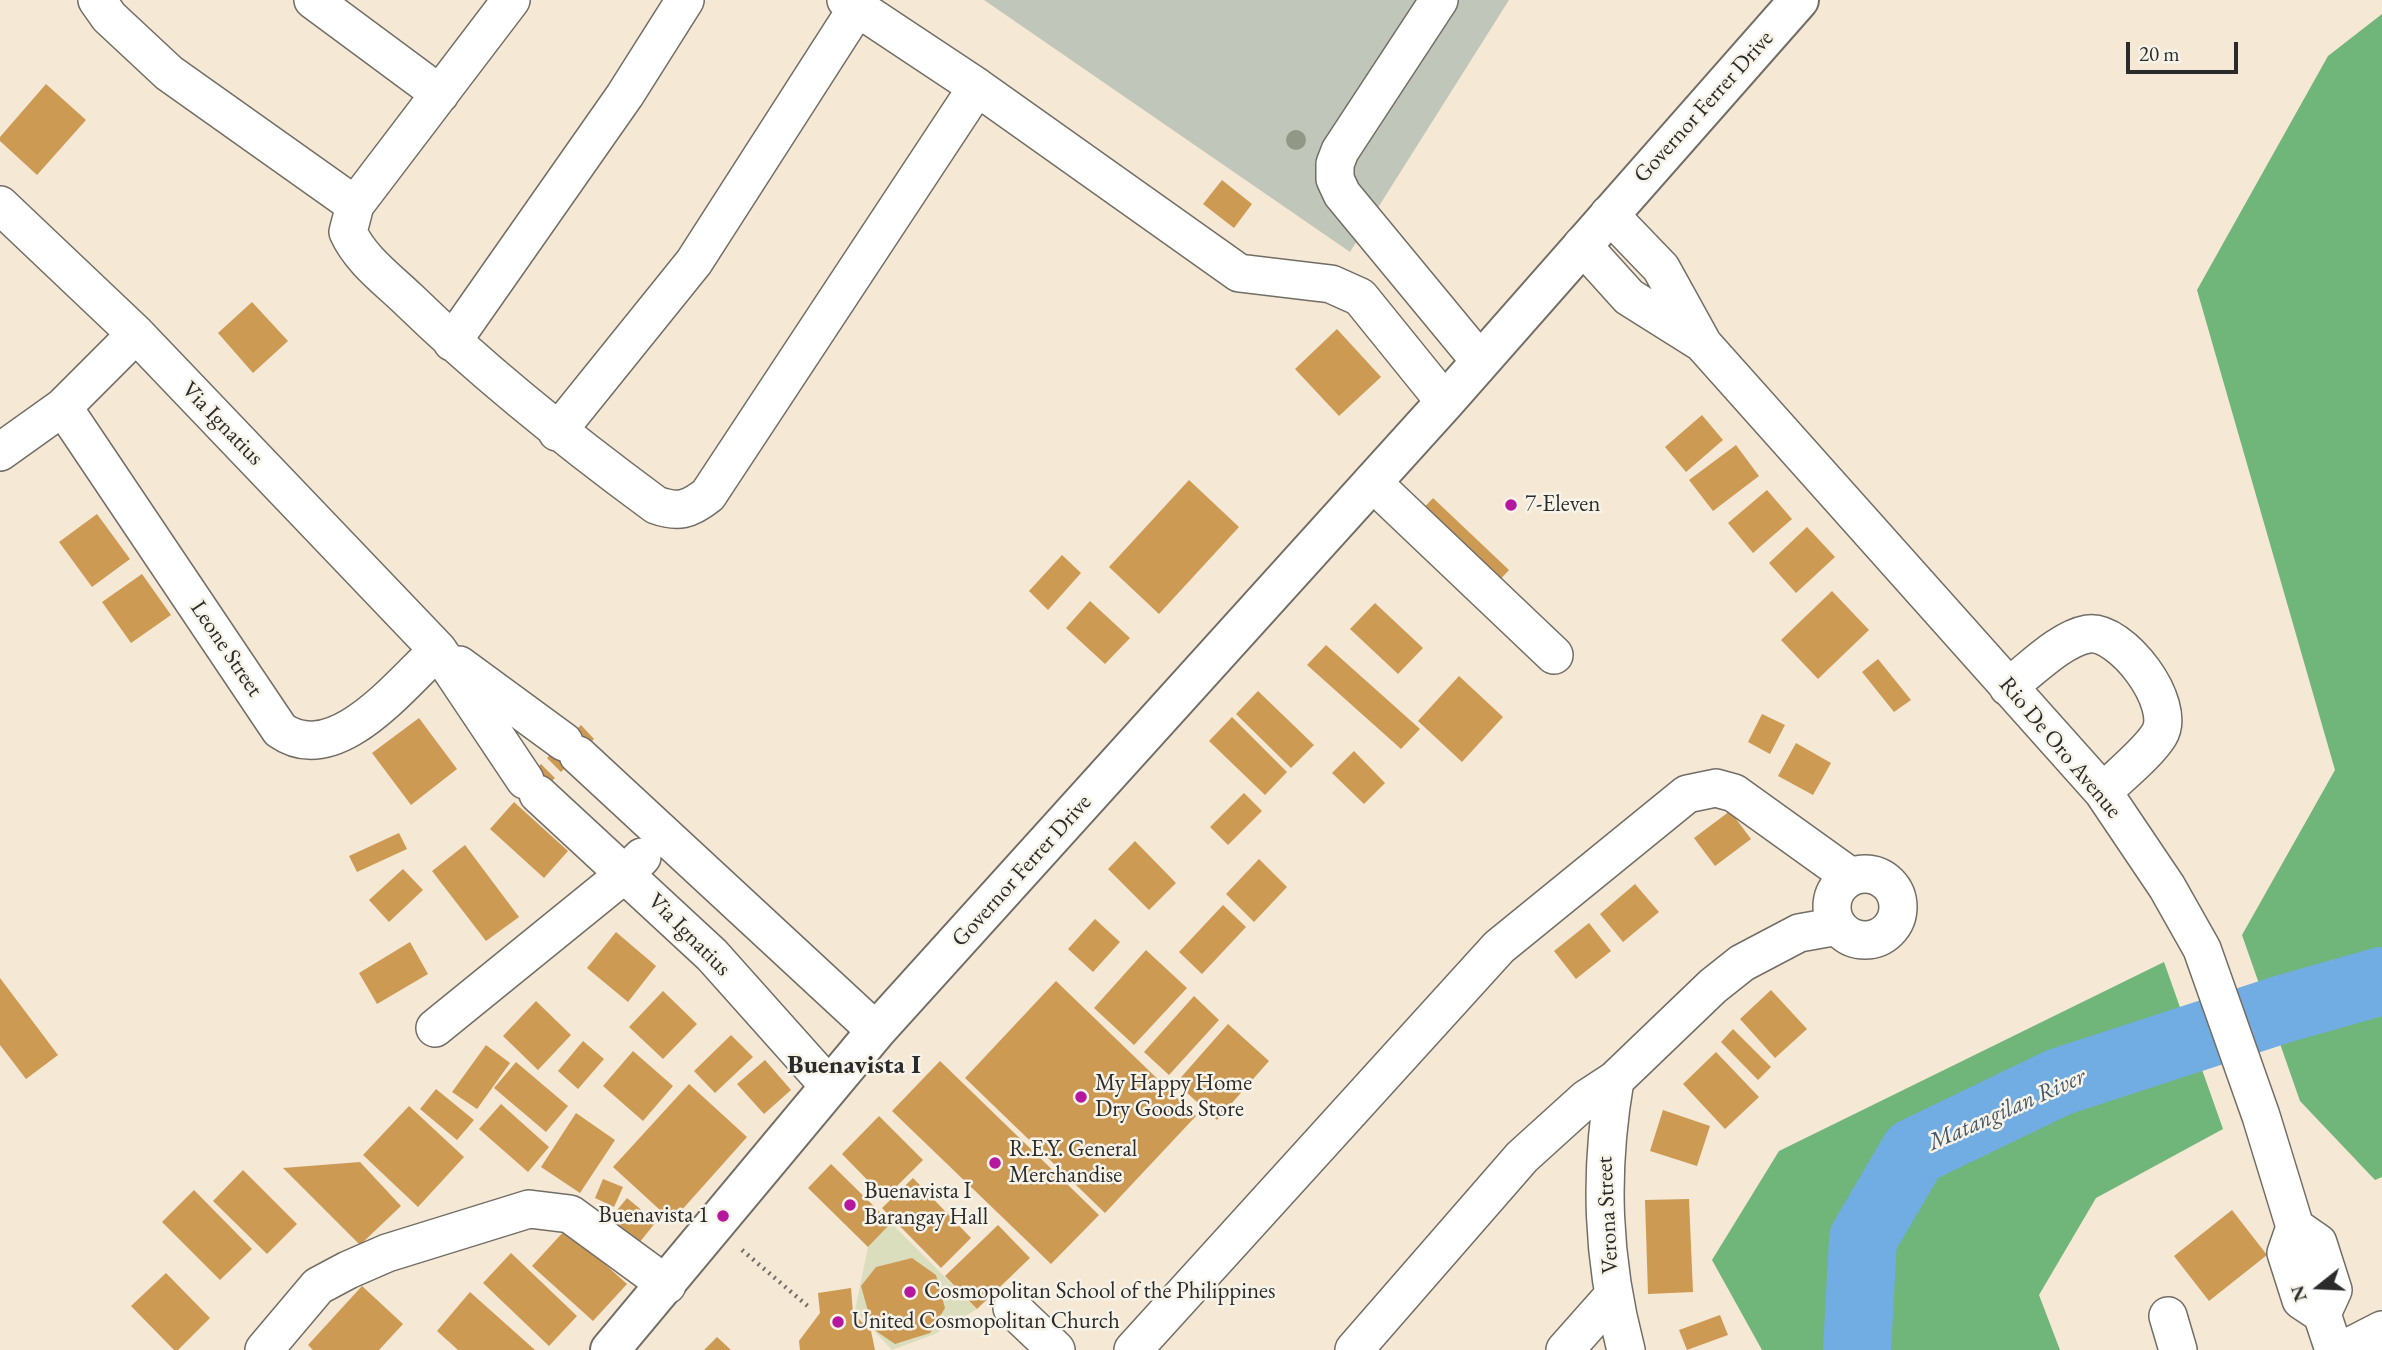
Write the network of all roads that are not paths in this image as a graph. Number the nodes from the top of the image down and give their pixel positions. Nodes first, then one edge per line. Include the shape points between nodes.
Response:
1 (97, 0) edge
2 (313, 0) edge
3 (511, 0) edge
4 (685, 0) edge
5 (1439, 0) edge
6 (1800, 0) edge
7 (852, 4) edge
8 (977, 87) junction
9 (440, 94) junction
10 (0, 205) edge
11 (355, 205) junction
12 (1609, 214) junction
13 (1582, 245) junction
14 (136, 334) junction
15 (452, 342) junction
16 (1703, 344) junction
17 (1480, 361) junction
18 (1444, 402) junction
19 (62, 407) junction
20 (557, 432) junction
21 (0, 452) edge
22 (1372, 482) junction
23 (438, 650) junction
24 (1554, 655) dead end
25 (2008, 687) junction
26 (2103, 792) junction
27 (662, 836) junction
28 (626, 873) junction
29 (1851, 877) junction
30 (751, 913) junction
31 (1838, 926) junction
32 (712, 955) junction
33 (435, 1028) dead end
34 (876, 1031) junction
35 (1615, 1080) junction
36 (830, 1086) junction
37 (667, 1284) junction
38 (1612, 1297) junction
39 (1012, 1308) dead end
40 (2382, 1330) edge
41 (264, 1350) edge
42 (610, 1350) edge
43 (1056, 1350) edge
44 (1133, 1350) edge
45 (1354, 1350) edge
46 (1565, 1350) edge
47 (1626, 1350) edge
48 (2334, 1350) edge
49 (2343, 1350) edge

1 - 11 street via 169,74
2 - 9 street
3 - 9 street
4 - 15 street via 625,95
5 - 17 street via 1340,151 1335,179 1365,226
6 - 12 main road, Governor Ferrer Drive
7 - 8 street
7 - 20 street via 694,262
8 - 18 street via 1239,273 1331,284 1360,297
8 - 20 street via 708,495 691,508 673,512 656,505
9 - 11 street
10 - 14 street, Via Ignatius
11 - 15 street via 348,232 353,244
12 - 13 main road, Governor Ferrer Drive
12 - 16 street, Rio De Oro Avenue via 1661,268
13 - 16 street, Rio De Oro Avenue via 1629,296
13 - 17 main road
14 - 19 street
14 - 23 street, Via Ignatius
15 - 20 street
16 - 25 street, Rio De Oro Avenue
17 - 18 main road, Governor Ferrer Drive
18 - 22 main road, Governor Ferrer Drive
19 - 21 street
19 - 23 street, Leone Street via 281,730 295,740 330,740 352,729
22 - 24 street
22 - 34 main road, Governor Ferrer Drive
23 - 27 street, Via Ignatius via 571,749
23 - 28 street, Via Ignatius via 532,787
25 - 26 street, Rio De Oro Avenue
25 - 26 street via 2070,640 2088,634 2102,635 2140,665 2156,690 2164,716 2160,734
26 - 48 street, Rio De Oro Avenue via 2202,949 2295,1227 2286,1253 2293,1277 2301,1300 2322,1314
27 - 28 street
27 - 30 street, Via Ignatius
28 - 32 street, Via Ignatius
28 - 33 street
29 - 31 street via 1833,898
29 - 31 street via 1880,877 1892,887 1898,901 1897,916 1890,929 1864,940 1849,936
29 - 44 street via 1734,793 1716,788 1687,794 1499,947
30 - 32 street
30 - 34 street, Via Ignatius
31 - 35 street via 1799,933 1742,963
32 - 36 street, Via Ignatius
34 - 36 main road, Governor Ferrer Drive
35 - 38 street, Verona Street via 1605,1138 1603,1200
35 - 45 street via 1586,1099 1522,1157
36 - 37 main road, Governor Ferrer Drive
37 - 41 street via 570,1214 529,1209 387,1253 348,1270 318,1286
37 - 42 main road, Governor Ferrer Drive
38 - 46 street
38 - 47 street, Verona Street
39 - 43 street
40 - 49 street

